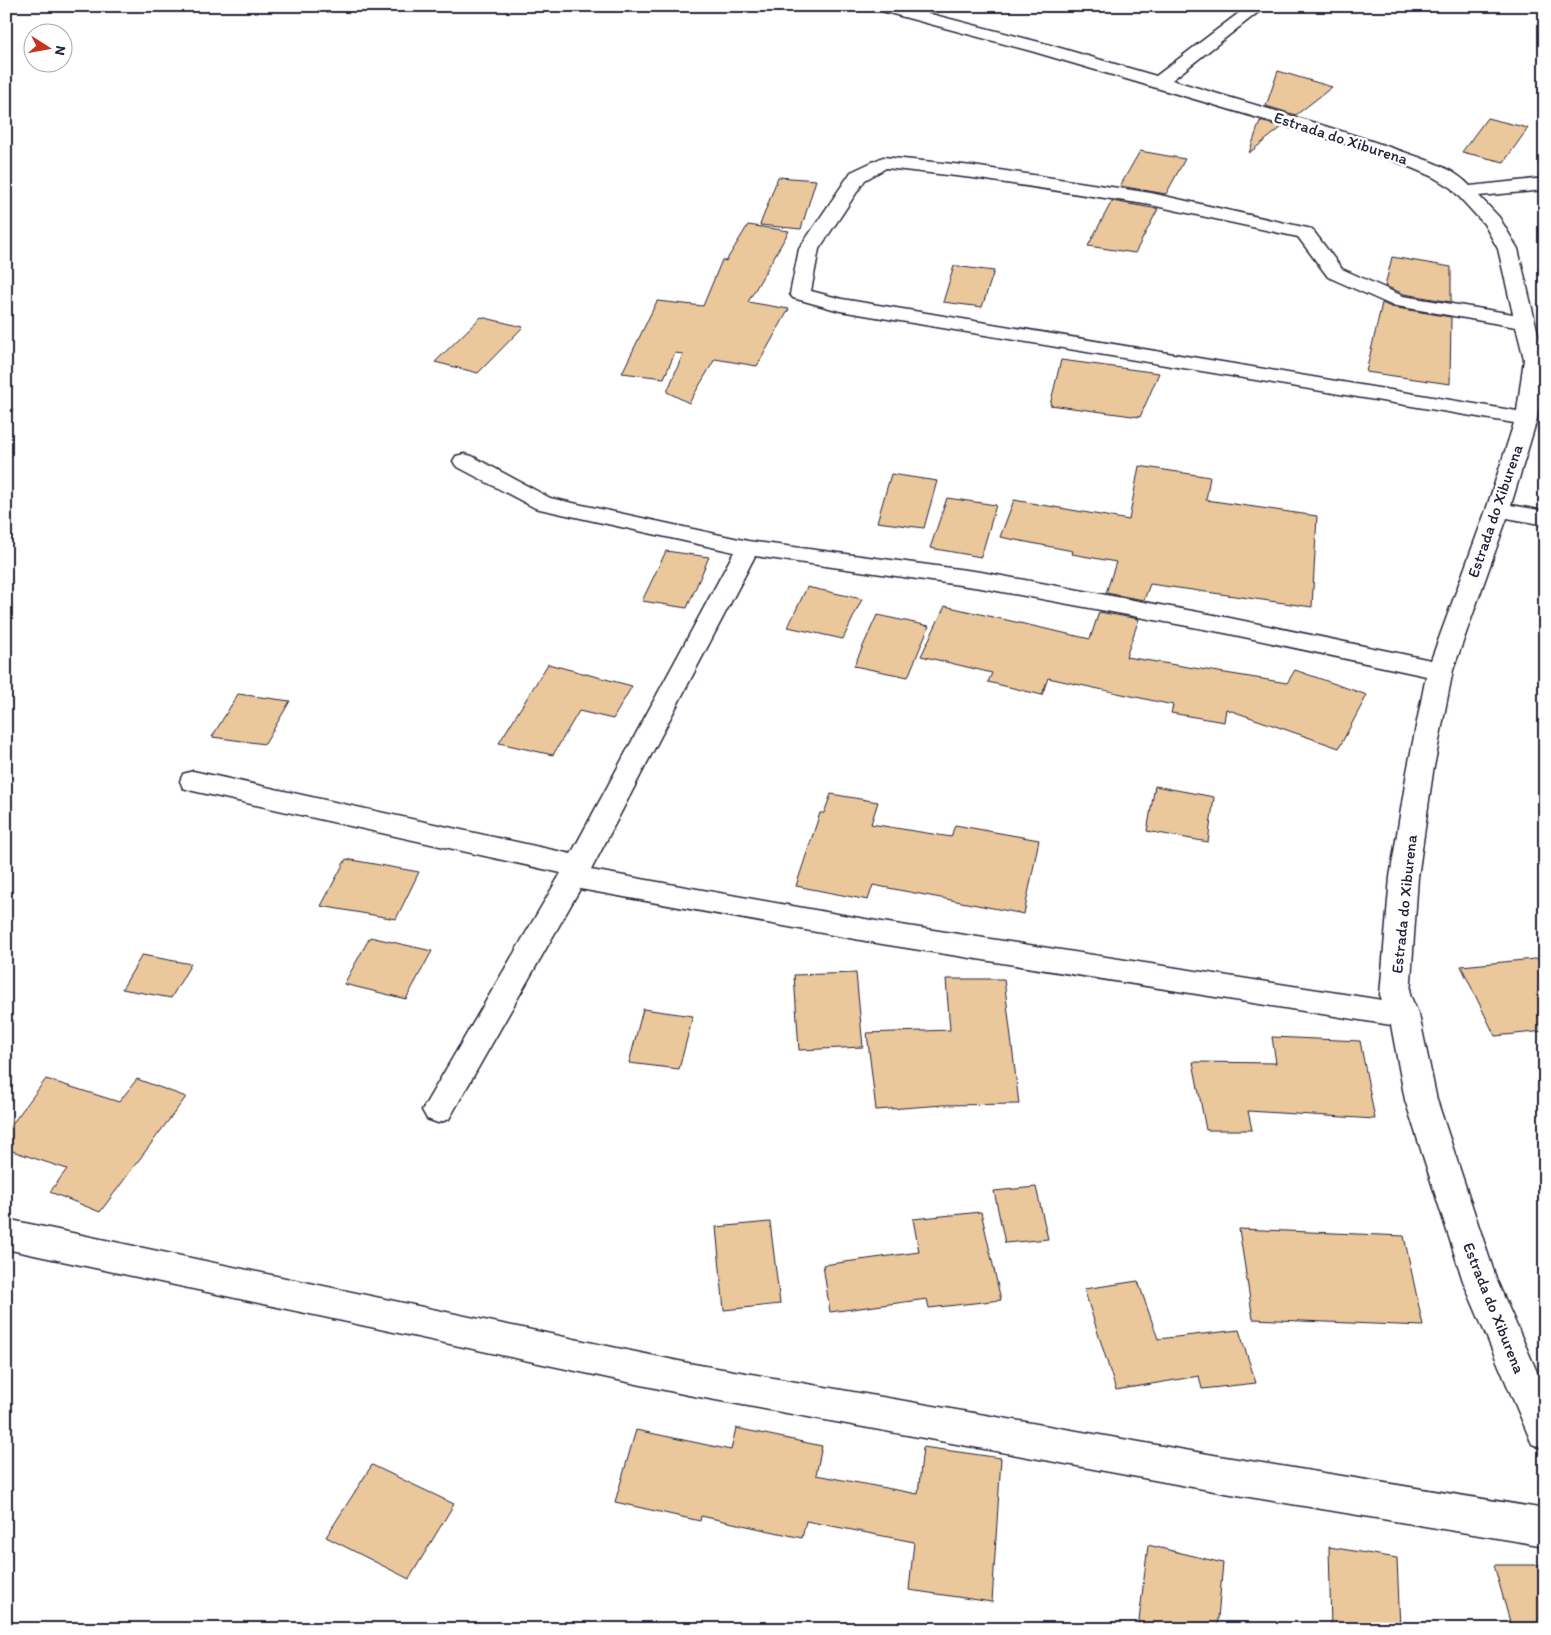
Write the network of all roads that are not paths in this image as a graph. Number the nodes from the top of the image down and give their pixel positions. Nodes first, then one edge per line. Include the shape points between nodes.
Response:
1 (880, 6) edge
2 (1258, 6) edge
3 (1159, 82) junction
4 (1545, 184) edge
5 (1465, 192) junction
6 (1525, 322) junction
7 (1539, 377) edge
8 (1526, 419) junction
9 (464, 460) dead end
10 (1498, 510) junction
11 (1545, 518) edge
12 (748, 548) junction
13 (1440, 670) junction
14 (193, 781) dead end
15 (575, 871) junction
16 (1404, 1015) junction
17 (438, 1110) dead end
18 (6, 1234) edge
19 (1545, 1432) edge
20 (1545, 1528) edge

1 - 3 street, Estrada do Xiburena
2 - 3 street
3 - 5 street, Estrada do Xiburena via 1359,142 1439,173
4 - 5 street
5 - 6 street, Estrada do Xiburena via 1492,221 1508,249
6 - 7 street, Estrada do Xiburena
6 - 8 street via 1398,301 1335,273 1306,233 1151,199 883,162 858,176 810,249 800,294 840,305
7 - 8 street, Estrada do Xiburena
8 - 10 street, Estrada do Xiburena
9 - 12 street via 543,503
10 - 11 street
10 - 13 street, Estrada do Xiburena
12 - 13 street via 981,580 1225,625
12 - 15 street
13 - 16 street, Estrada do Xiburena via 1404,877 1395,995
14 - 15 street
15 - 16 street via 892,934
15 - 17 street
16 - 19 street, Estrada do Xiburena via 1421,1100 1480,1281
18 - 20 street via 688,1379 1225,1475

